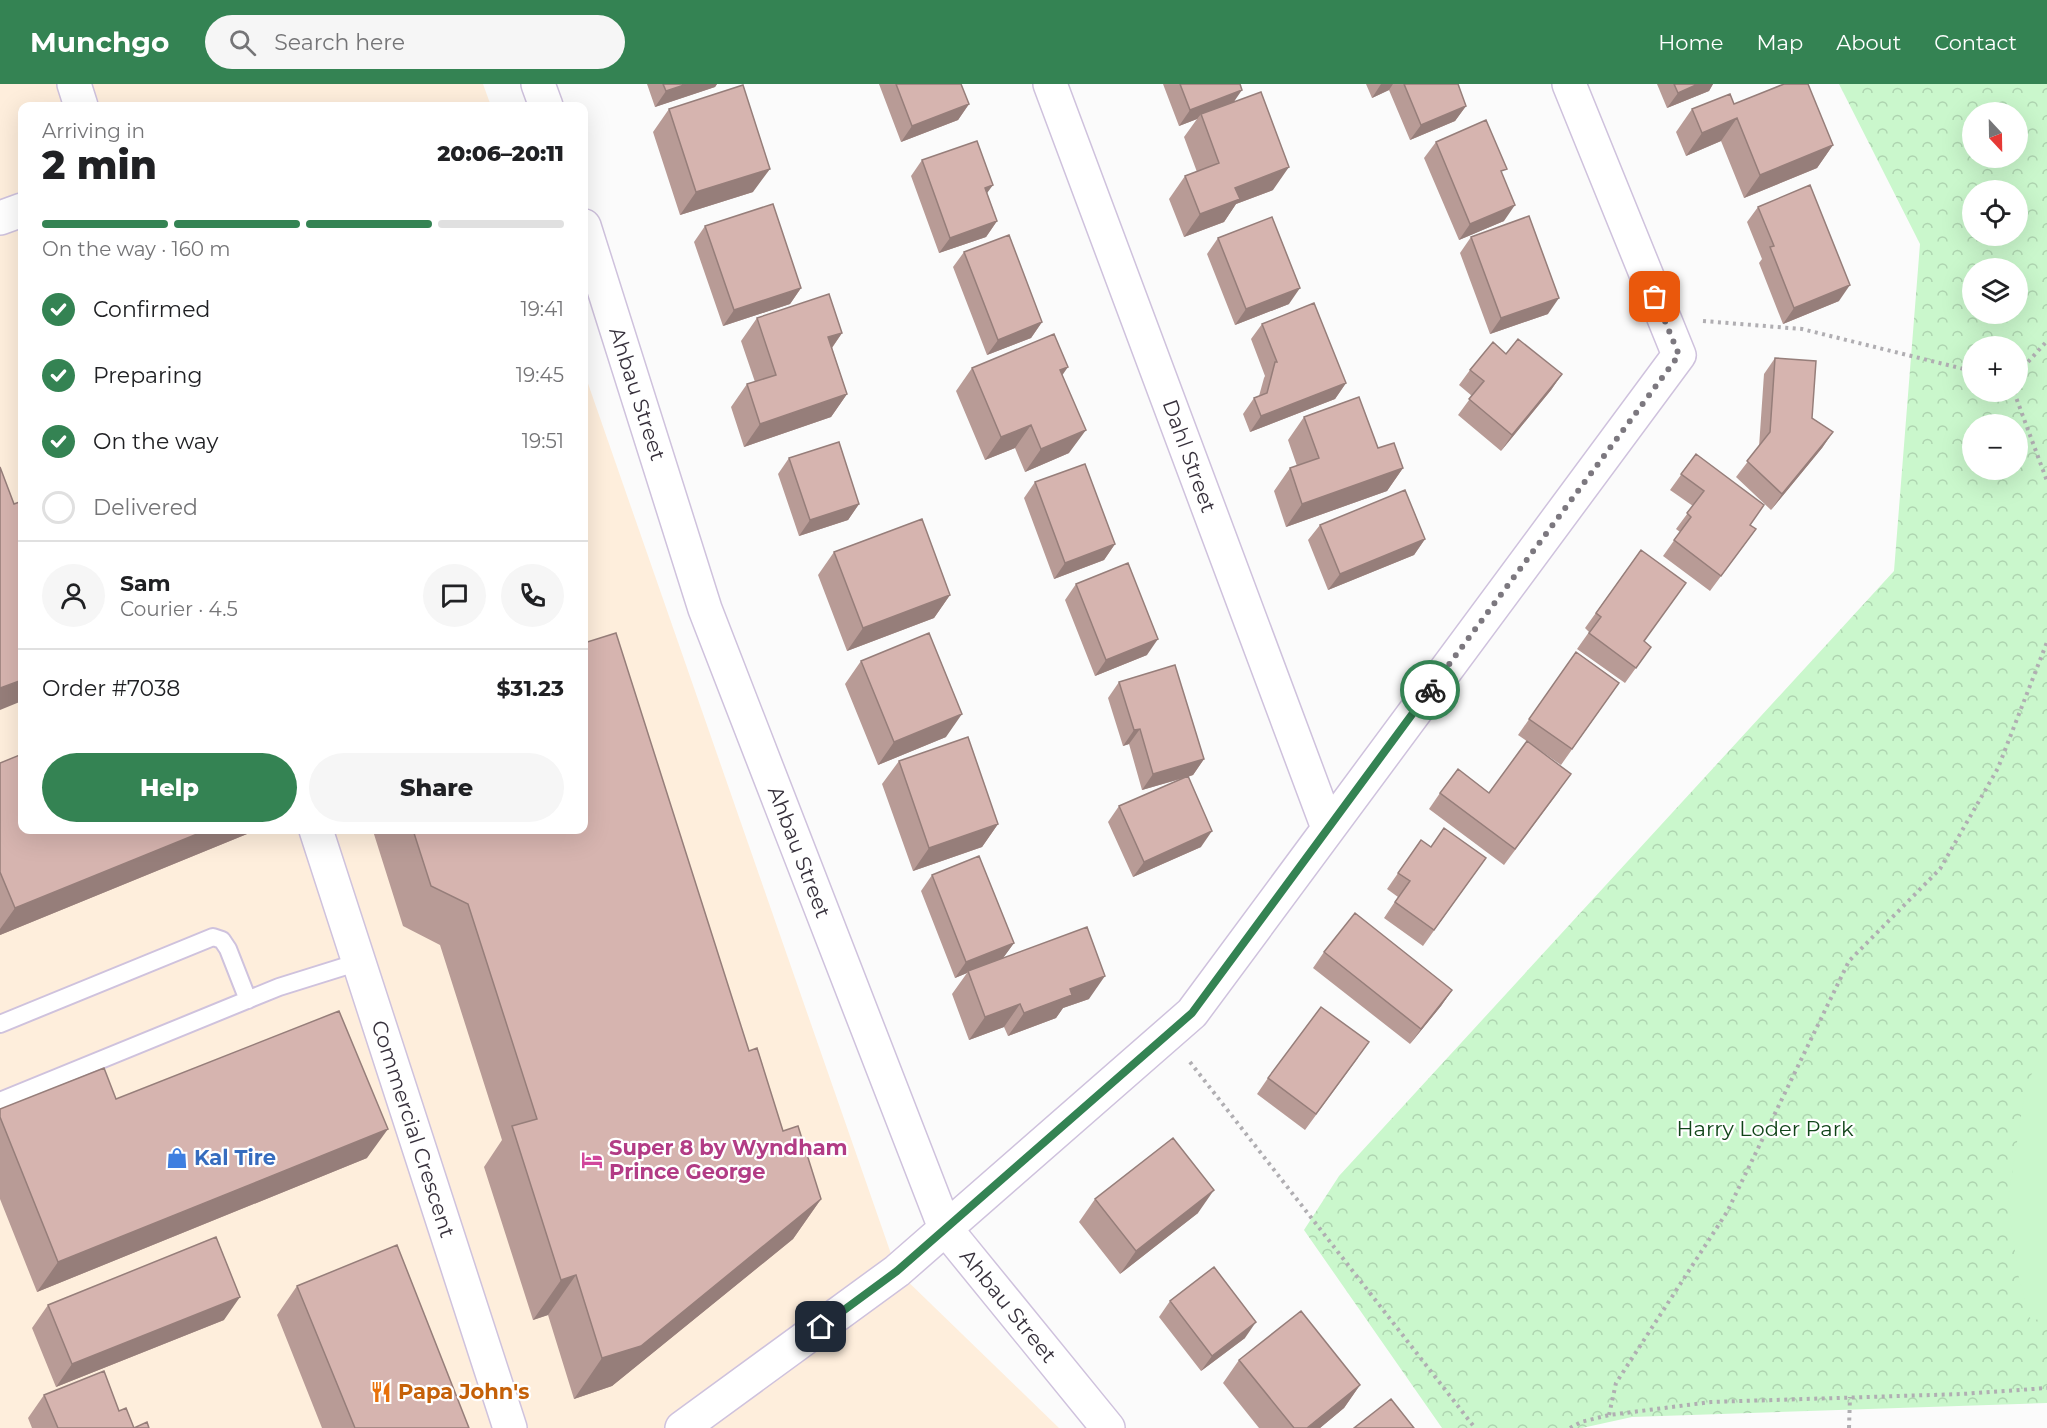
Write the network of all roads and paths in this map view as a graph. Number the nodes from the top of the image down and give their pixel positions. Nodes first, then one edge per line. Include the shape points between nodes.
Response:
1 (74, 84) edge
2 (538, 84) edge
3 (1050, 84) edge
4 (1569, 84) edge
5 (80, 102) edge
6 (545, 102) edge
7 (18, 211) edge
8 (0, 218) edge
9 (588, 239) edge
10 (1664, 318) junction
11 (2047, 341) edge
12 (2028, 362) edge
13 (1962, 369) edge
14 (2018, 402) edge
15 (2047, 481) edge
16 (2047, 642) edge
17 (1328, 828) junction
18 (317, 834) edge
19 (359, 962) junction
20 (248, 1000) junction
21 (0, 1024) edge
22 (1168, 1034) junction
23 (0, 1101) edge
24 (945, 1228) junction
25 (2047, 1388) edge
26 (1850, 1397) junction
27 (1608, 1414) junction
28 (510, 1428) edge
29 (682, 1428) edge
30 (1108, 1428) edge
31 (1475, 1428) edge
32 (1570, 1428) edge
33 (1849, 1428) edge

1 - 5 street
2 - 6 street
3 - 17 street, Dahl Street
4 - 10 street
7 - 8 street
9 - 24 street, Ahbau Street via 705,609
10 - 13 path via 1802,329
10 - 17 street via 1679,355
11 - 12 path
14 - 15 path
16 - 27 path via 1998,768 1940,869 1849,961 1727,1212 1616,1383
17 - 22 street via 1192,1013
18 - 19 street, Commercial Crescent
19 - 20 lane
19 - 28 street, Commercial Crescent
20 - 21 lane via 228,949 222,940 213,937
20 - 23 lane
22 - 24 street
22 - 31 path
24 - 29 street via 897,1271
24 - 30 street, Ahbau Street
25 - 26 path
26 - 27 path via 1712,1402
26 - 33 path
27 - 32 path

